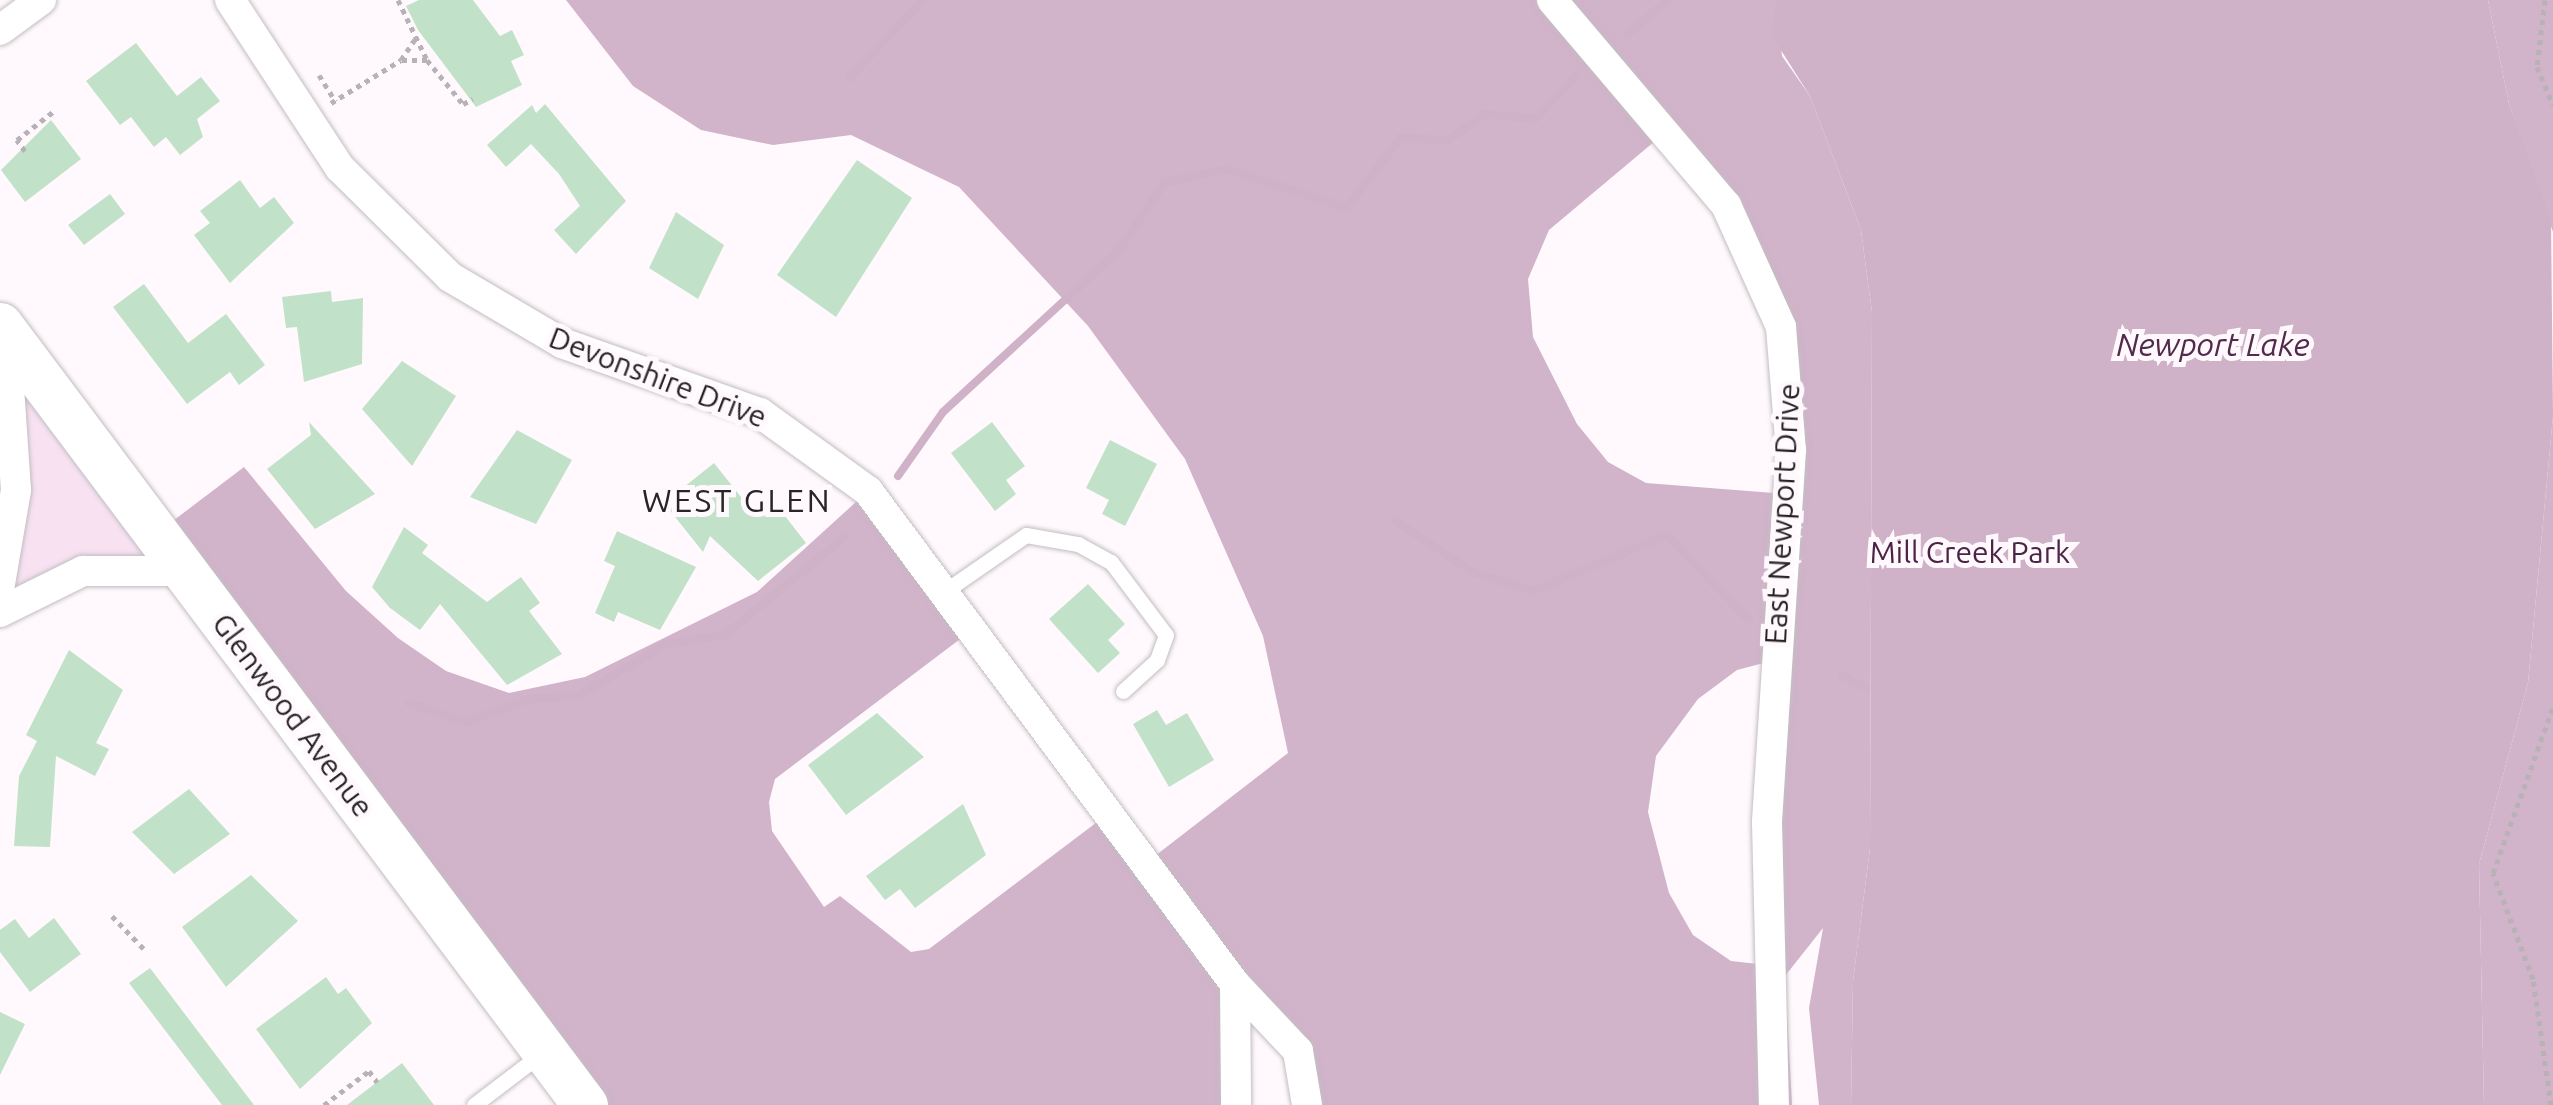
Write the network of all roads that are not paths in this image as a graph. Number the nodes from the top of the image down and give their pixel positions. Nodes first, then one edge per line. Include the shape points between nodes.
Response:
1 (41, 0) edge
2 (230, 0) edge
3 (1552, 0) edge
4 (250, 12) edge
5 (0, 30) edge
6 (0, 326) edge
7 (186, 571) junction
8 (0, 584) edge
9 (948, 589) junction
10 (0, 612) edge
11 (1123, 691) dead end
12 (1235, 984) junction
13 (545, 1052) junction
14 (474, 1105) edge
15 (585, 1105) edge
16 (1236, 1105) edge
17 (1307, 1105) edge
18 (1774, 1105) edge

1 - 5 street
2 - 4 street, Devonshire Drive
3 - 18 street, East Newport Drive via 1726,205 1782,327 1791,450 1767,822
4 - 9 street, Devonshire Drive via 307,120 390,225 450,277 562,344 786,428 868,490
6 - 7 street, Glenwood Avenue
6 - 8 street via 15,386 17,456
7 - 10 street via 83,571
7 - 13 street, Glenwood Avenue
9 - 11 lane via 1026,535 1078,544 1111,562 1166,635 1157,660
9 - 12 street, Devonshire Drive
12 - 16 street
12 - 17 street, Devonshire Drive via 1298,1051
13 - 14 lane
13 - 15 street, Glenwood Avenue

